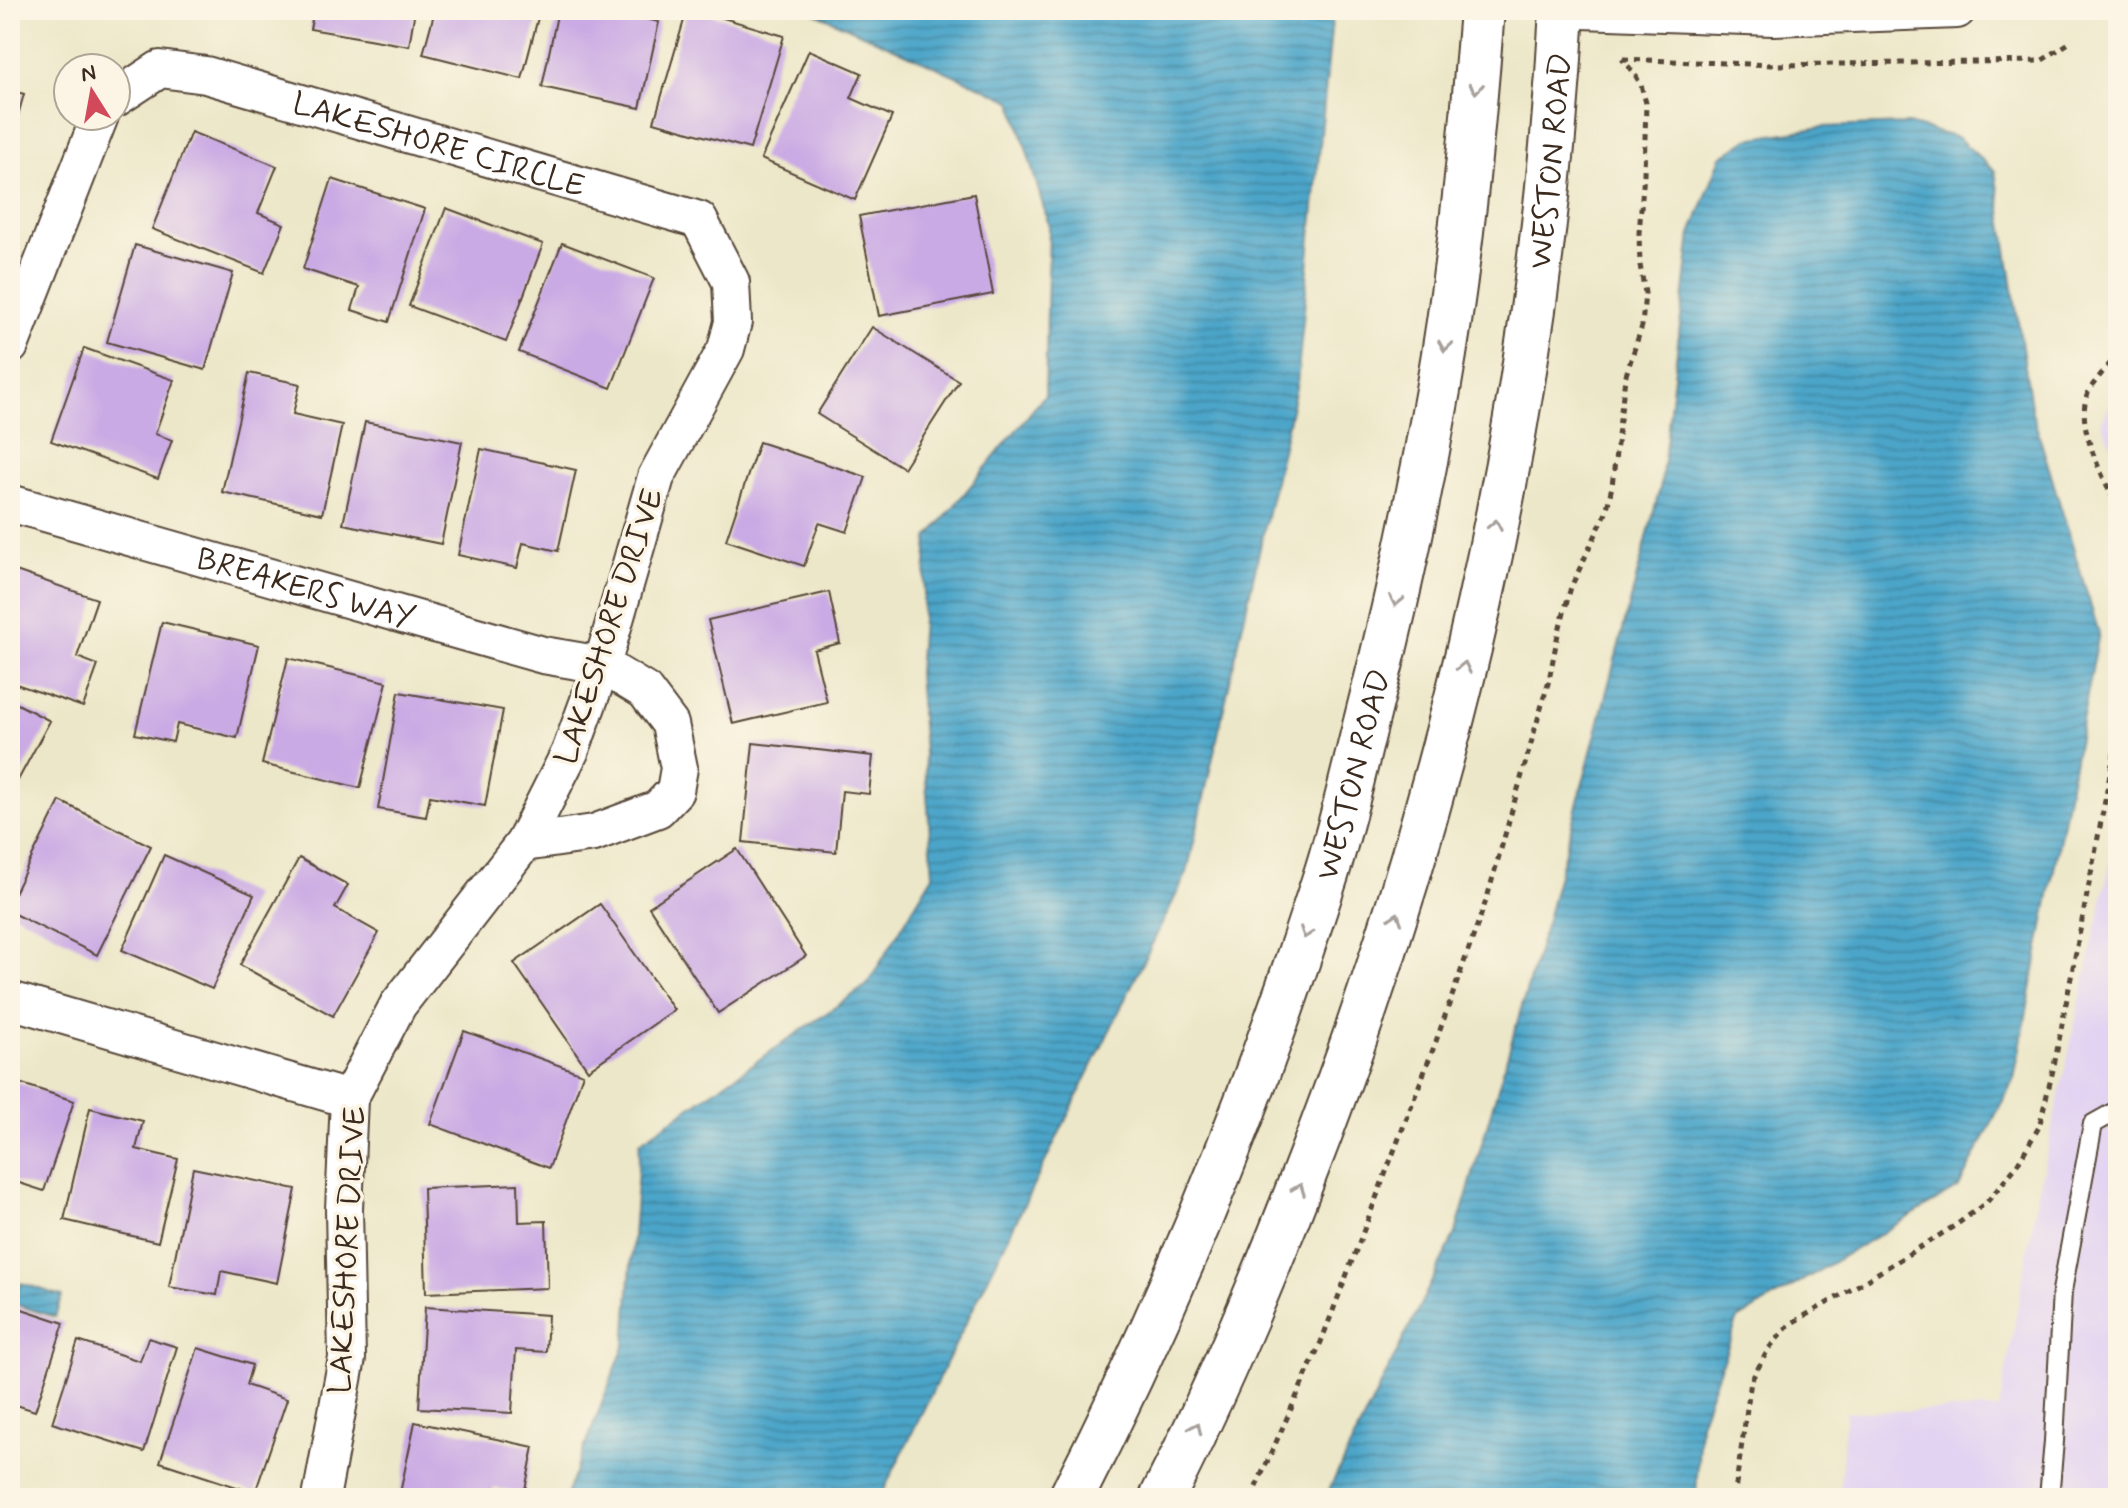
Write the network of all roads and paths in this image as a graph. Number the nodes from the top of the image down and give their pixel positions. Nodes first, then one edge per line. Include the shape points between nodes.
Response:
1 (1482, 10) edge
2 (1562, 10) edge
3 (1582, 10) edge
4 (1957, 10) edge
5 (2072, 41) dead end
6 (132, 87) edge
7 (94, 132) edge
8 (731, 282) joint
9 (10, 346) edge
10 (2118, 354) edge
11 (10, 503) edge
12 (2118, 509) edge
13 (602, 665) junction
14 (2118, 733) edge
15 (524, 843) junction
16 (10, 1000) edge
17 (349, 1099) junction
18 (2118, 1110) edge
19 (321, 1498) edge
20 (1071, 1498) edge
21 (1162, 1498) edge
22 (1251, 1498) edge
23 (1734, 1498) edge
24 (2049, 1498) edge

1 -> 20 main road, WESTON ROAD via 1463,217 1436,402 1386,647 1324,881 1203,1212 1159,1317
21 -> 2 main road, WESTON ROAD via 1272,1256 1323,1127 1398,911 1456,703 1520,393 1551,152
3 - 4 street via 1773,17
5 - 22 path via 2041,61 1772,65 1622,59 1641,85 1646,103 1639,233 1645,293 1642,326 1625,378 1606,513 1571,587 1491,884 1440,1029 1321,1342
6 - 8 street, LAKESHORE CIRCLE via 160,69 206,75 699,220
7 - 9 street
8 - 13 street, LAKESHORE DRIVE via 733,322 726,349 656,477
10 - 12 path via 2089,391 2083,424
11 - 13 street, BREAKERS WAY via 543,655
13 - 15 street, LAKESHORE DRIVE via 570,752
13 - 15 street via 645,691 670,724 679,768 675,791 658,809 594,833
14 - 23 path via 2039,1127 1987,1202 1790,1324 1769,1348 1751,1381
15 - 17 street, LAKESHORE DRIVE via 398,1005
16 - 17 street
17 - 19 street, LAKESHORE DRIVE via 344,1209 347,1358
18 - 24 lane via 2093,1124 2062,1291

